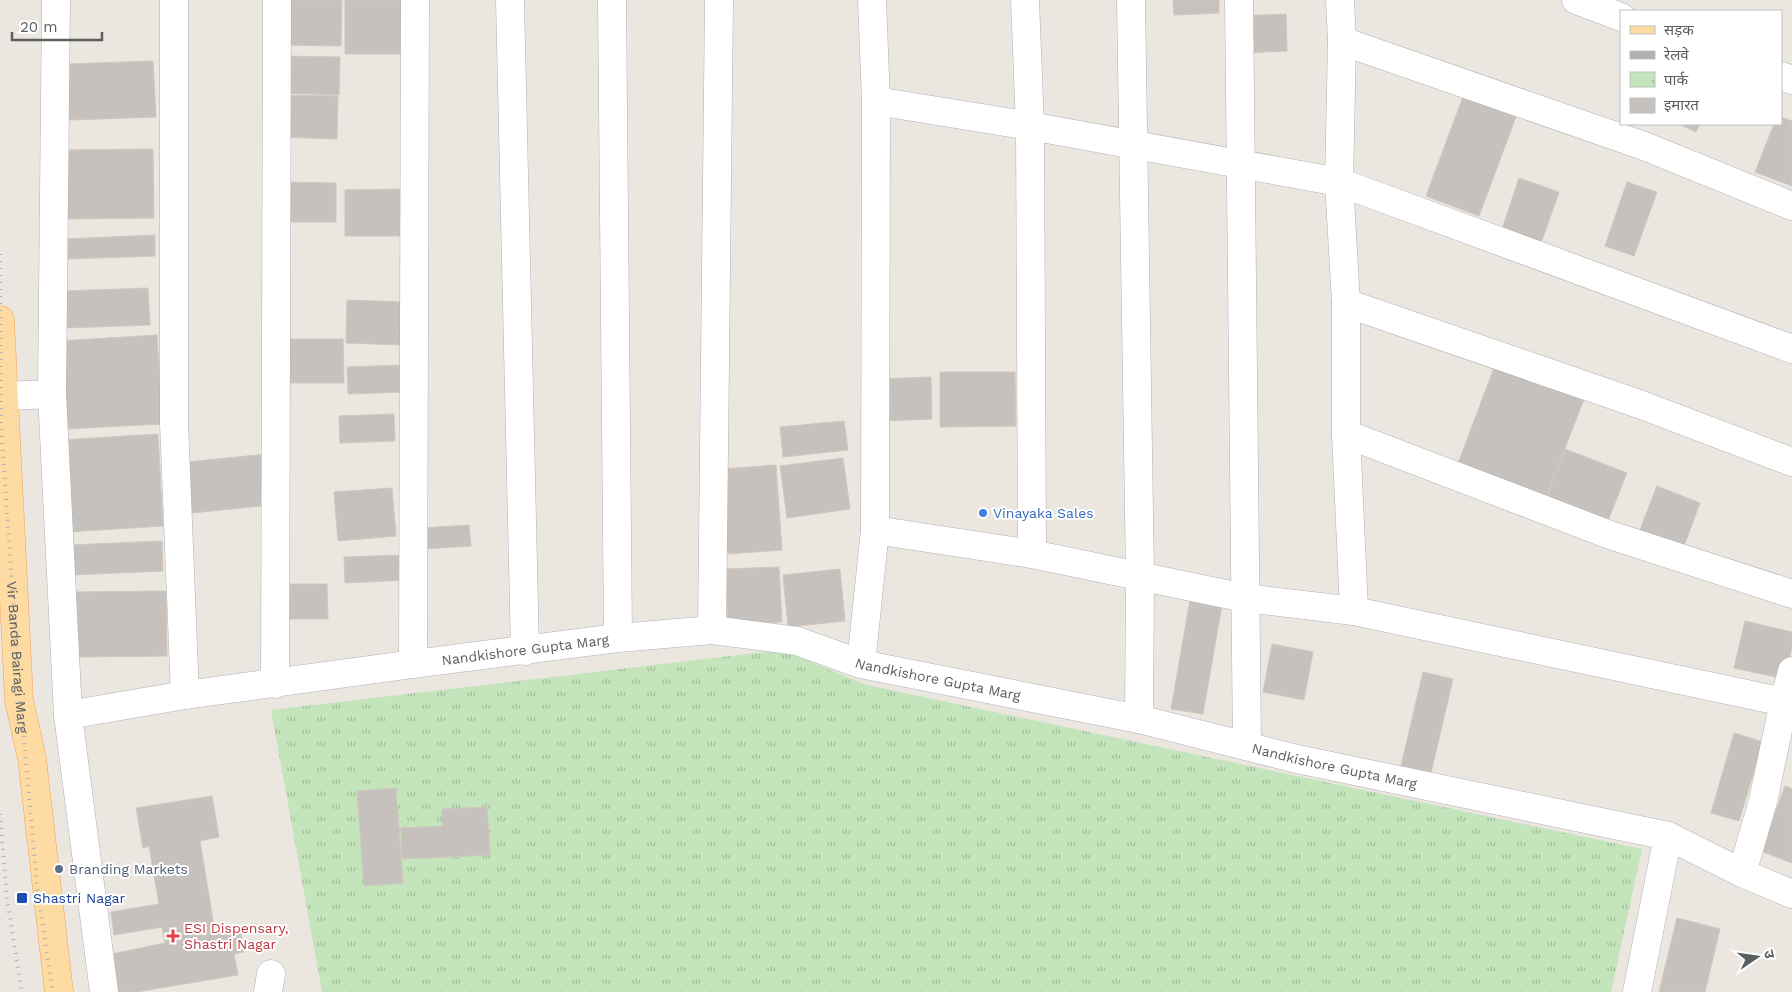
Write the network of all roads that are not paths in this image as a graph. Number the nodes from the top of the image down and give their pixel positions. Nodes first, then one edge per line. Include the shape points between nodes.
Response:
1 (56, 0) edge
2 (174, 0) edge
3 (277, 0) edge
4 (415, 0) edge
5 (510, 0) edge
6 (612, 0) edge
7 (719, 0) edge
8 (872, 0) edge
9 (1025, 0) edge
10 (1131, 0) edge
11 (1239, 0) edge
12 (1340, 0) edge
13 (1576, 0) edge
14 (1620, 17) edge
15 (1342, 41) junction
16 (876, 101) junction
17 (1030, 126) junction
18 (1133, 146) junction
19 (1241, 165) junction
20 (1339, 182) junction
21 (1792, 206) edge
22 (1346, 302) junction
23 (0, 320) edge
24 (1792, 349) edge
25 (52, 394) junction
26 (4, 396) junction
27 (1346, 434) junction
28 (1792, 462) edge
29 (875, 530) junction
30 (1032, 554) junction
31 (1140, 578) junction
32 (1792, 594) edge
33 (1245, 598) junction
34 (1354, 611) junction
35 (712, 630) junction
36 (618, 638) junction
37 (525, 651) junction
38 (413, 664) junction
39 (861, 664) junction
40 (1792, 672) edge
41 (275, 684) junction
42 (185, 695) junction
43 (1784, 702) junction
44 (68, 715) junction
45 (1139, 719) junction
46 (1247, 746) junction
47 (1668, 836) junction
48 (1742, 873) junction
49 (1792, 894) edge
50 (59, 992) edge
51 (104, 992) edge
52 (1637, 992) edge

1 - 25 street
2 - 42 street via 174,423
3 - 41 street
4 - 38 street
5 - 37 street
6 - 36 street
7 - 35 street
8 - 16 street
9 - 17 street
10 - 18 street
11 - 19 street
12 - 15 street
13 - 14 street
15 - 20 street
15 - 21 street via 1644,146
16 - 17 street
16 - 29 street
17 - 18 street
17 - 30 street
18 - 19 street
18 - 31 street
19 - 20 street
19 - 33 street
20 - 22 street
20 - 24 street
22 - 27 street
22 - 28 street via 1640,404
23 - 26 main road, Vir Banda Bairagi Marg
25 - 26 street
25 - 44 street
26 - 50 main road, Vir Banda Bairagi Marg via 19,700 32,759
27 - 32 street via 1610,535
27 - 34 street
29 - 30 street
29 - 39 street
30 - 31 street
31 - 33 street
31 - 45 street
33 - 34 street
33 - 46 street
34 - 43 street
35 - 36 street, Nandkishore Gupta Marg
35 - 39 street, Nandkishore Gupta Marg via 797,641
36 - 37 street, Nandkishore Gupta Marg
37 - 38 street, Nandkishore Gupta Marg
38 - 41 street, Nandkishore Gupta Marg
39 - 45 street, Nandkishore Gupta Marg
40 - 43 street
41 - 42 street, Nandkishore Gupta Marg
42 - 44 street, Nandkishore Gupta Marg
43 - 48 street via 1764,801
44 - 51 street
45 - 46 street, Nandkishore Gupta Marg
46 - 47 street, Nandkishore Gupta Marg
47 - 48 street, Nandkishore Gupta Marg
47 - 52 street
48 - 49 street, Nandkishore Gupta Marg

